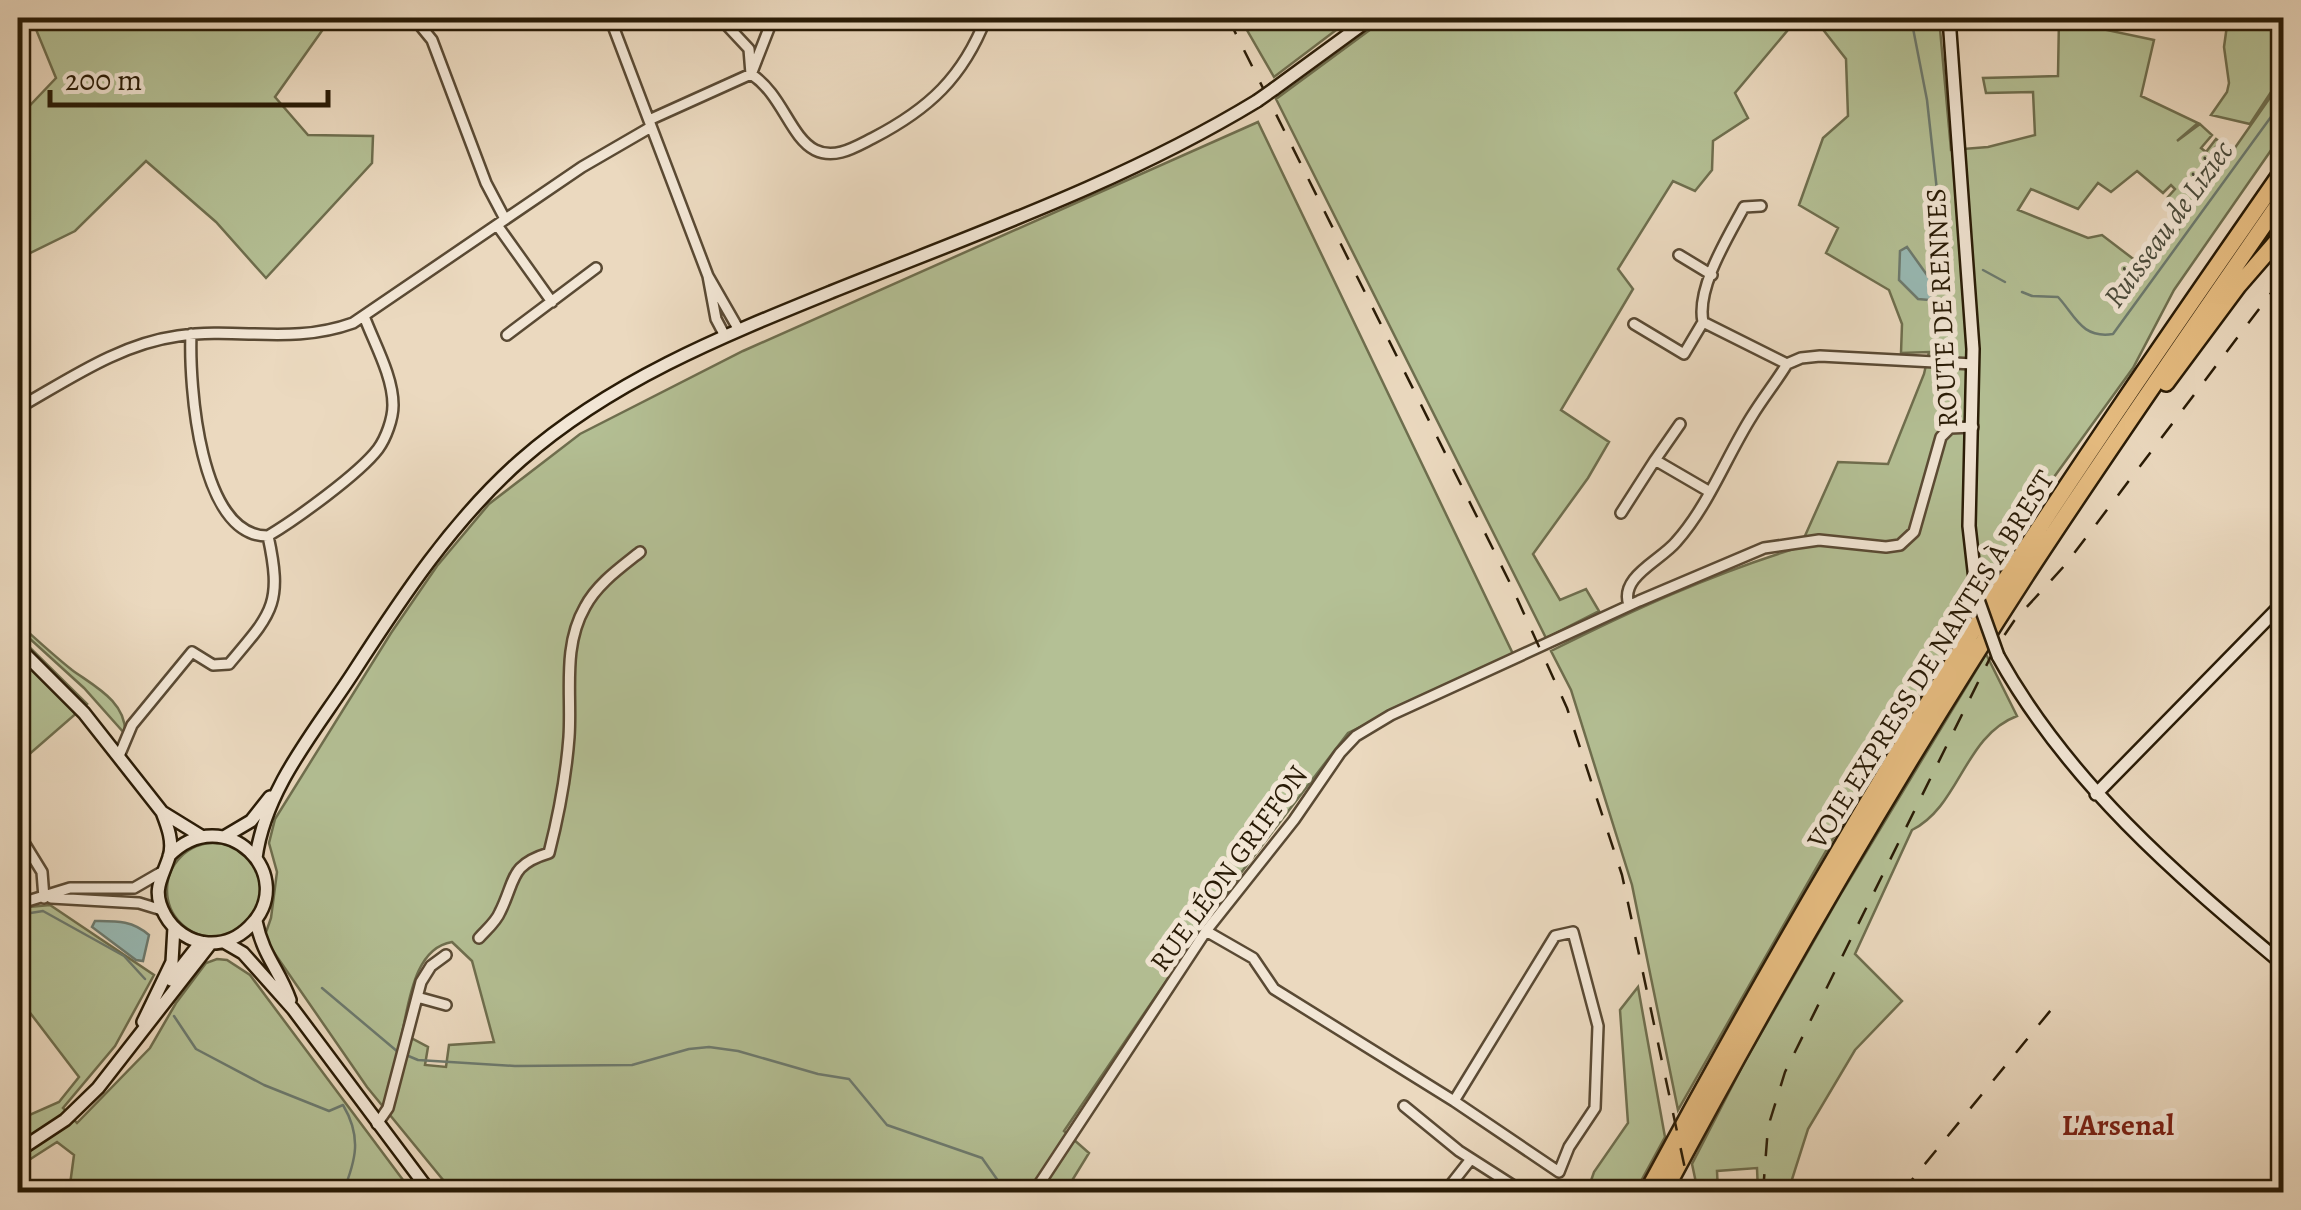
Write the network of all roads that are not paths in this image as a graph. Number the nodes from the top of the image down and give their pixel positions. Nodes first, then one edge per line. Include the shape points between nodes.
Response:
1 (414, 18) edge
2 (610, 18) edge
3 (720, 18) edge
4 (773, 18) edge
5 (986, 18) edge
6 (1371, 18) edge
7 (1949, 18) edge
8 (751, 74) junction
9 (650, 124) junction
10 (2284, 169) edge
11 (2284, 196) edge
12 (1761, 206) dead end
13 (501, 222) junction
14 (2284, 233) edge
15 (1679, 255) dead end
16 (596, 268) dead end
17 (708, 276) junction
18 (1712, 276) junction
19 (552, 302) junction
20 (364, 316) junction
21 (1703, 322) junction
22 (1634, 324) dead end
23 (739, 330) junction
24 (191, 334) junction
25 (507, 334) dead end
26 (725, 336) junction
27 (1788, 364) junction
28 (1973, 364) junction
29 (18, 408) edge
30 (2128, 422) junction
31 (1680, 424) dead end
32 (1973, 427) junction
33 (1655, 460) junction
34 (1710, 492) junction
35 (1620, 513) dead end
36 (268, 536) junction
37 (640, 552) dead end
38 (2284, 602) edge
39 (1629, 606) junction
40 (18, 647) edge
41 (119, 756) junction
42 (285, 778) junction
43 (2096, 794) junction
44 (162, 812) junction
45 (18, 833) edge
46 (202, 836) junction
47 (224, 836) junction
48 (169, 856) junction
49 (256, 858) junction
50 (160, 874) junction
51 (46, 898) junction
52 (18, 904) edge
53 (162, 910) junction
54 (256, 921) junction
55 (174, 927) junction
56 (1206, 932) junction
57 (479, 938) dead end
58 (212, 942) junction
59 (446, 955) dead end
60 (2284, 965) edge
61 (418, 997) junction
62 (446, 1004) dead end
63 (293, 1009) junction
64 (140, 1031) junction
65 (1454, 1101) junction
66 (1404, 1106) dead end
67 (378, 1124) junction
68 (18, 1151) edge
69 (1471, 1159) junction
70 (430, 1192) edge
71 (1034, 1192) edge
72 (1445, 1192) edge
73 (1523, 1192) edge
74 (1647, 1192) edge
75 (1664, 1192) edge

1 - 13 street via 432,40
2 - 9 street
3 - 8 street via 749,49
4 - 8 street
5 - 8 street via 959,70 932,101 911,118 832,154 803,140 768,85
6 - 23 main road, bridge via 1257,101 1184,142 1088,188
7 - 28 main road, ROUTE DE RENNES
8 - 9 street
9 - 13 street
9 - 17 street
10 - 74 highway, VOIE EXPRESS DE NANTES À BREST via 1962,649
11 - 30 highway, VOIE EXPRESS DE NANTES À BREST
12 - 18 street via 1744,208
13 - 19 street
13 - 20 street
14 - 30 highway via 2144,413
15 - 18 street
16 - 19 street
17 - 23 street
17 - 26 street
18 - 21 street
19 - 25 street
20 - 24 street via 312,335
20 - 36 street via 388,378 388,429 358,468
21 - 22 street via 1684,354
21 - 27 street
23 - 26 main road
24 - 29 street via 125,349
24 - 36 street via 192,392 216,492 242,531
26 - 42 main road via 609,394 520,460 473,506
27 - 28 street via 1820,356
27 - 34 street
28 - 32 main road, ROUTE DE RENNES
30 - 75 highway, VOIE EXPRESS DE NANTES À BREST via 1889,796
31 - 33 street
32 - 39 street, RUE LÉON GRIFFON via 1950,428 1941,437 1914,532 1900,545 1790,542
32 - 43 main road, ROUTE DE RENNES, bridge via 1969,526 1977,596 1998,656
33 - 34 street
33 - 35 street
34 - 39 street via 1675,544 1630,583
36 - 41 street via 275,594 268,619 229,664 213,666 192,652 132,725
37 - 57 street via 600,584 575,633 562,800 549,853 512,875 499,915
38 - 43 main road
39 - 56 street, RUE LÉON GRIFFON via 1356,736
40 - 41 main road
41 - 44 main road
42 - 47 main road via 251,821
42 - 49 main road via 262,825
43 - 60 main road, ROUTE DE RENNES via 2187,884
44 - 46 main road
44 - 48 main road
45 - 51 street via 42,872
46 - 47 main road
46 - 48 main road
47 - 49 main road
48 - 50 main road
49 - 54 main road via 266,883
50 - 51 street via 134,888 70,888
50 - 53 main road
51 - 52 street
51 - 53 street via 139,902
53 - 55 main road
54 - 58 main road via 236,938
54 - 63 main road via 262,949
55 - 58 main road
55 - 64 main road via 172,962
56 - 65 street via 1253,958 1274,989
56 - 71 street, RUE LÉON GRIFFON
58 - 63 main road via 243,953
58 - 64 main road
59 - 61 street via 431,966
61 - 62 street
61 - 67 street
63 - 67 main road
64 - 68 main road via 82,1104
65 - 65 street via 1555,936 1573,932 1598,1026 1595,1108 1559,1172
66 - 69 street
67 - 70 main road
69 - 72 street
69 - 73 street

